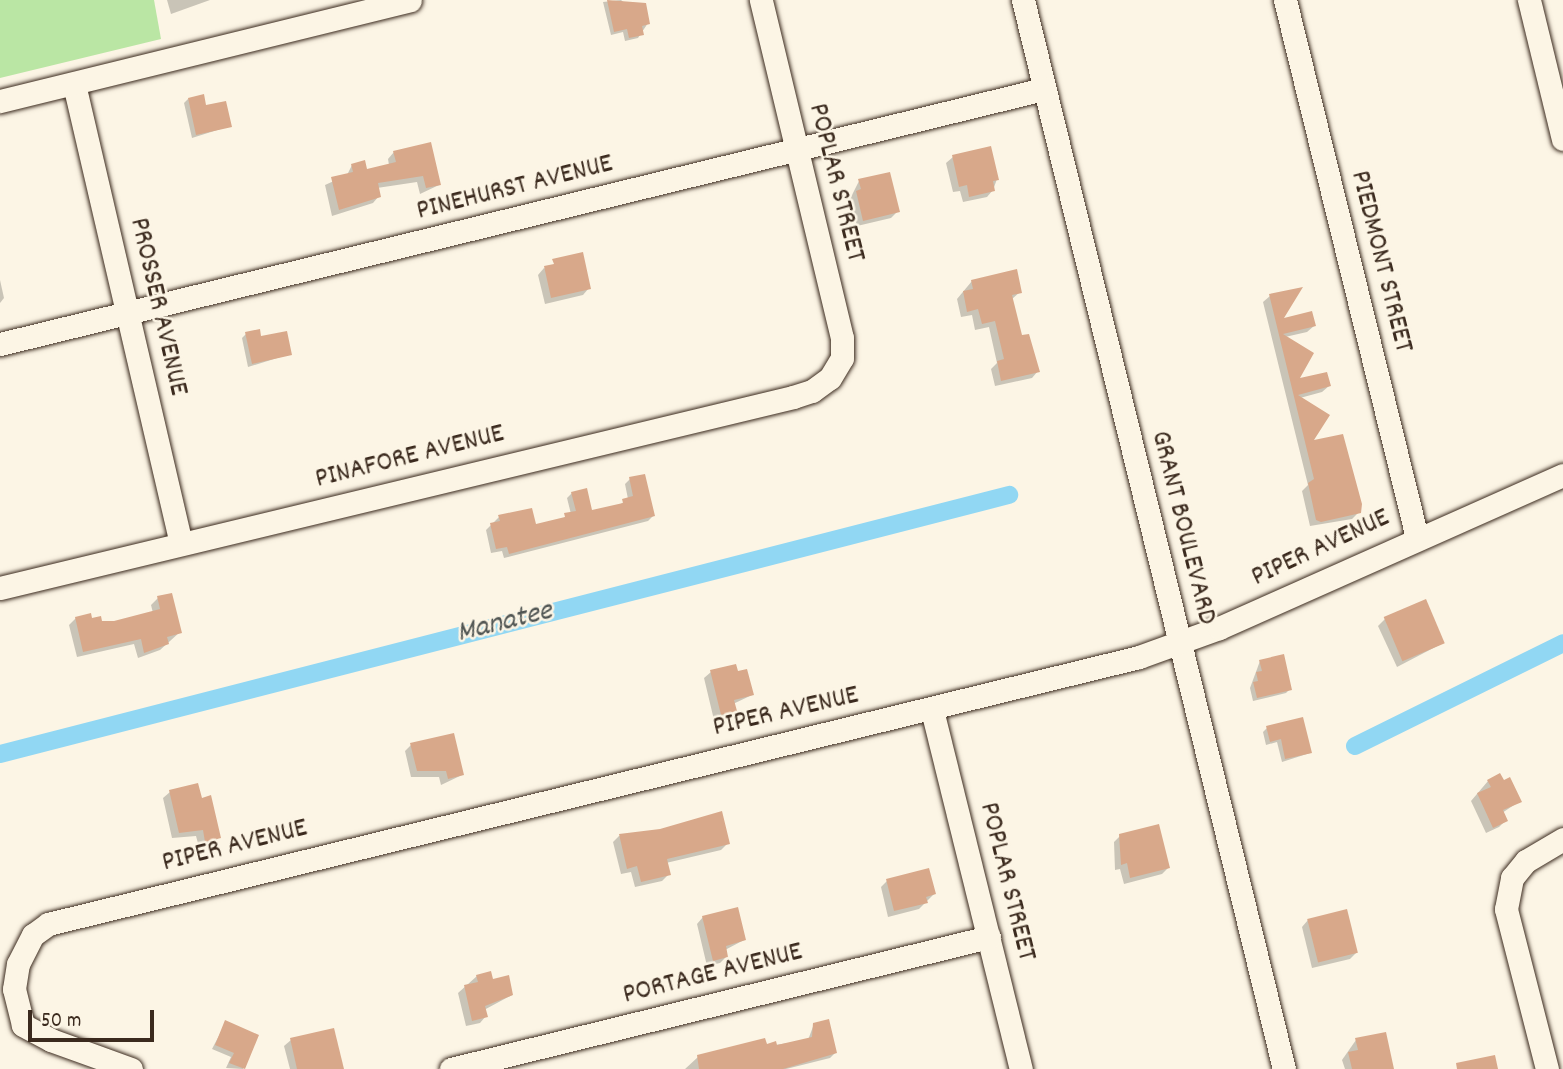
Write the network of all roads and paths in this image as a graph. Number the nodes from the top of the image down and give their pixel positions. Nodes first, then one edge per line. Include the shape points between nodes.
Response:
1 (411, 0) edge
2 (761, 0) edge
3 (1023, 0) edge
4 (1285, 0) edge
5 (1529, 0) edge
6 (74, 84) junction
7 (1044, 89) junction
8 (0, 101) edge
9 (1563, 139) edge
10 (798, 149) junction
11 (129, 314) junction
12 (0, 344) edge
13 (830, 378) joint
14 (1563, 475) edge
15 (1417, 538) junction
16 (181, 543) junction
17 (0, 588) edge
18 (1179, 643) junction
19 (932, 710) junction
20 (1563, 839) edge
21 (989, 937) junction
22 (131, 1069) edge
23 (451, 1069) edge
24 (1021, 1069) edge
25 (1284, 1069) edge
26 (1547, 1069) edge

1 - 6 street
2 - 10 street, POPLAR STREET
3 - 7 street, GRANT BOULEVARD
4 - 15 street, PIEDMONT STREET
5 - 9 street
6 - 8 street
6 - 11 street, PROSSER AVENUE
7 - 10 street, PINEHURST AVENUE
7 - 18 street, GRANT BOULEVARD
10 - 11 street, PINEHURST AVENUE
10 - 13 street, POPLAR STREET via 842,338 842,358
11 - 12 street, PINEHURST AVENUE
11 - 16 street, PROSSER AVENUE
13 - 16 street, PINAFORE AVENUE via 793,397
14 - 15 street, PIPER AVENUE
15 - 18 street, PIPER AVENUE
16 - 17 street, PINAFORE AVENUE
18 - 19 street, PIPER AVENUE
18 - 25 street, GRANT BOULEVARD
19 - 21 street, POPLAR STREET
19 - 22 street, PIPER AVENUE via 73,917 33,935 18,964 14,989 23,1025
20 - 26 street via 1526,861 1513,878 1506,909
21 - 23 street, PORTAGE AVENUE
21 - 24 street, POPLAR STREET

